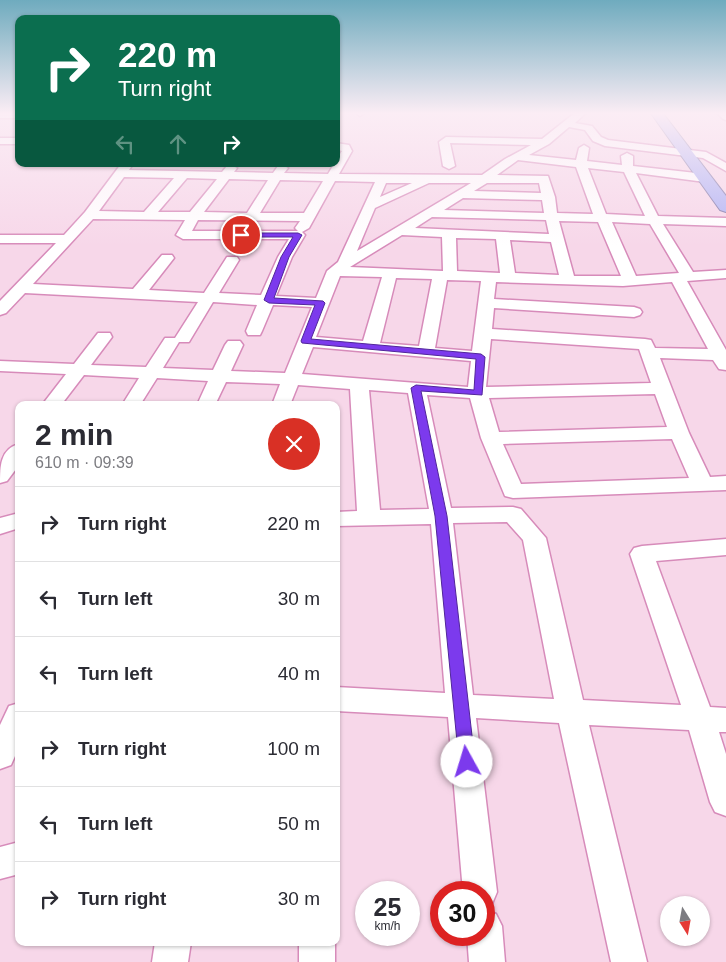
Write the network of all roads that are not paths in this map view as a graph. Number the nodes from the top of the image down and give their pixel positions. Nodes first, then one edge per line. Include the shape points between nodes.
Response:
1 (447, 157) edge
2 (517, 157) edge
3 (525, 157) edge
4 (582, 157) edge
5 (626, 157) edge
6 (708, 157) edge
7 (711, 157) edge
8 (713, 157) edge
9 (541, 159) junction
10 (581, 164) junction
11 (449, 166) dead end
12 (232, 167) edge
13 (283, 167) edge
14 (337, 167) edge
15 (124, 168) edge
16 (726, 168) edge
17 (628, 169) junction
18 (183, 175) junction
19 (225, 176) junction
20 (277, 177) junction
21 (330, 178) junction
22 (705, 178) junction
23 (382, 179) junction
24 (428, 179) junction
25 (485, 179) junction
26 (544, 179) junction
27 (726, 192) edge
28 (461, 194) junction
29 (548, 198) junction
30 (370, 206) junction
31 (726, 207) edge
32 (429, 213) junction
33 (90, 215) junction
34 (148, 215) junction
35 (194, 216) junction
36 (251, 216) junction
37 (551, 216) junction
38 (308, 217) junction
39 (602, 218) junction
40 (654, 220) junction
41 (726, 222) edge
42 (400, 231) junction
43 (449, 233) junction
44 (298, 235) junction
45 (502, 235) junction
46 (556, 238) junction
47 (0, 239) edge
48 (66, 239) junction
49 (167, 258) dead end
50 (232, 260) dead end
51 (339, 268) junction
52 (390, 274) junction
53 (726, 274) edge
54 (445, 275) junction
55 (499, 277) junction
56 (682, 277) junction
57 (568, 280) junction
58 (626, 280) junction
59 (19, 288) junction
60 (137, 294) junction
61 (209, 297) junction
62 (269, 300) junction
63 (320, 303) junction
64 (487, 303) junction
65 (0, 310) edge
66 (634, 312) junction
67 (254, 332) dead end
68 (483, 333) junction
69 (104, 337) dead end
70 (305, 341) junction
71 (234, 345) dead end
72 (370, 347) junction
73 (647, 348) junction
74 (426, 352) junction
75 (481, 357) junction
76 (724, 359) edge
77 (0, 366) edge
78 (77, 370) junction
79 (150, 373) junction
80 (218, 376) junction
81 (290, 379) junction
82 (358, 384) junction
83 (416, 388) junction
84 (662, 388) junction
85 (478, 393) junction
86 (54, 401) edge
87 (133, 401) edge
88 (208, 401) edge
89 (282, 401) edge
90 (679, 434) junction
91 (490, 438) junction
92 (15, 455) edge
93 (0, 476) edge
94 (726, 483) edge
95 (703, 484) junction
96 (513, 502) junction
97 (441, 516) junction
98 (370, 518) junction
99 (340, 519) edge
100 (726, 547) edge
101 (340, 699) edge
102 (461, 706) junction
103 (571, 711) junction
104 (713, 719) edge
105 (15, 724) edge
106 (0, 756) edge
107 (726, 802) edge
108 (15, 859) edge
109 (0, 863) edge
110 (479, 881) edge
111 (172, 946) edge
112 (317, 946) edge
113 (486, 946) edge
114 (170, 962) edge
115 (317, 962) edge
116 (487, 962) edge
117 (629, 962) edge

1 - 11 street
2 - 25 street
3 - 9 street
4 - 10 street
5 - 17 street
6 - 22 highway
7 - 27 highway
8 - 16 street
9 - 10 street
9 - 26 street
10 - 17 street
10 - 39 street
12 - 19 street
13 - 20 street
14 - 21 street
15 - 18 street
15 - 33 street
17 - 22 street
17 - 40 street
18 - 19 street
18 - 34 street
19 - 20 street
19 - 35 street
20 - 21 street
20 - 36 street
21 - 23 street
21 - 38 street
22 - 31 highway
23 - 24 street
23 - 30 street
24 - 25 street
24 - 30 street
25 - 26 street
25 - 28 street
26 - 29 street
28 - 29 street
28 - 32 street
29 - 37 street
30 - 51 street
32 - 37 street
32 - 42 street
33 - 34 street
33 - 48 street
34 - 35 street
35 - 36 street
35 - 44 street via 183,235
36 - 38 street
37 - 39 street
37 - 46 street
38 - 44 street
39 - 40 street
39 - 58 street
40 - 41 street
40 - 56 street
42 - 43 street
42 - 51 street
43 - 45 street
43 - 54 street
44 - 62 street via 285,257
45 - 46 street
45 - 55 street
46 - 57 street
47 - 48 street
48 - 59 street
49 - 60 street
50 - 61 street
51 - 52 street
51 - 63 street
52 - 54 street
52 - 72 street
53 - 56 street
54 - 55 street
54 - 74 street
55 - 57 street
55 - 64 street
56 - 58 street
56 - 76 street
57 - 58 street
58 - 66 street
59 - 60 street
59 - 65 street
60 - 61 street
61 - 62 street
61 - 79 street
62 - 63 street
62 - 67 street
63 - 70 street
64 - 66 street
64 - 68 street
66 - 73 street
68 - 73 street
68 - 75 street
69 - 78 street
70 - 72 street
70 - 81 street
71 - 80 street
72 - 74 street
73 - 76 street
73 - 84 street
74 - 75 street
75 - 85 street
77 - 78 street
78 - 79 street
78 - 86 street
79 - 80 street
79 - 87 street
80 - 81 street
80 - 88 street
81 - 82 street
81 - 89 street
82 - 83 street
82 - 98 street
83 - 85 street
83 - 97 street
84 - 85 street
84 - 90 street
85 - 91 street
90 - 91 street
90 - 95 street
91 - 96 street
92 - 93 street
94 - 95 street
95 - 96 street
96 - 97 street
96 - 103 street via 534,538
97 - 98 street
97 - 102 street
98 - 99 street
100 - 104 street via 642,554
101 - 102 street
102 - 103 street
102 - 110 street
103 - 104 street
103 - 117 street
104 - 107 street
105 - 106 street
108 - 109 street
111 - 114 street
112 - 115 street
113 - 116 street

